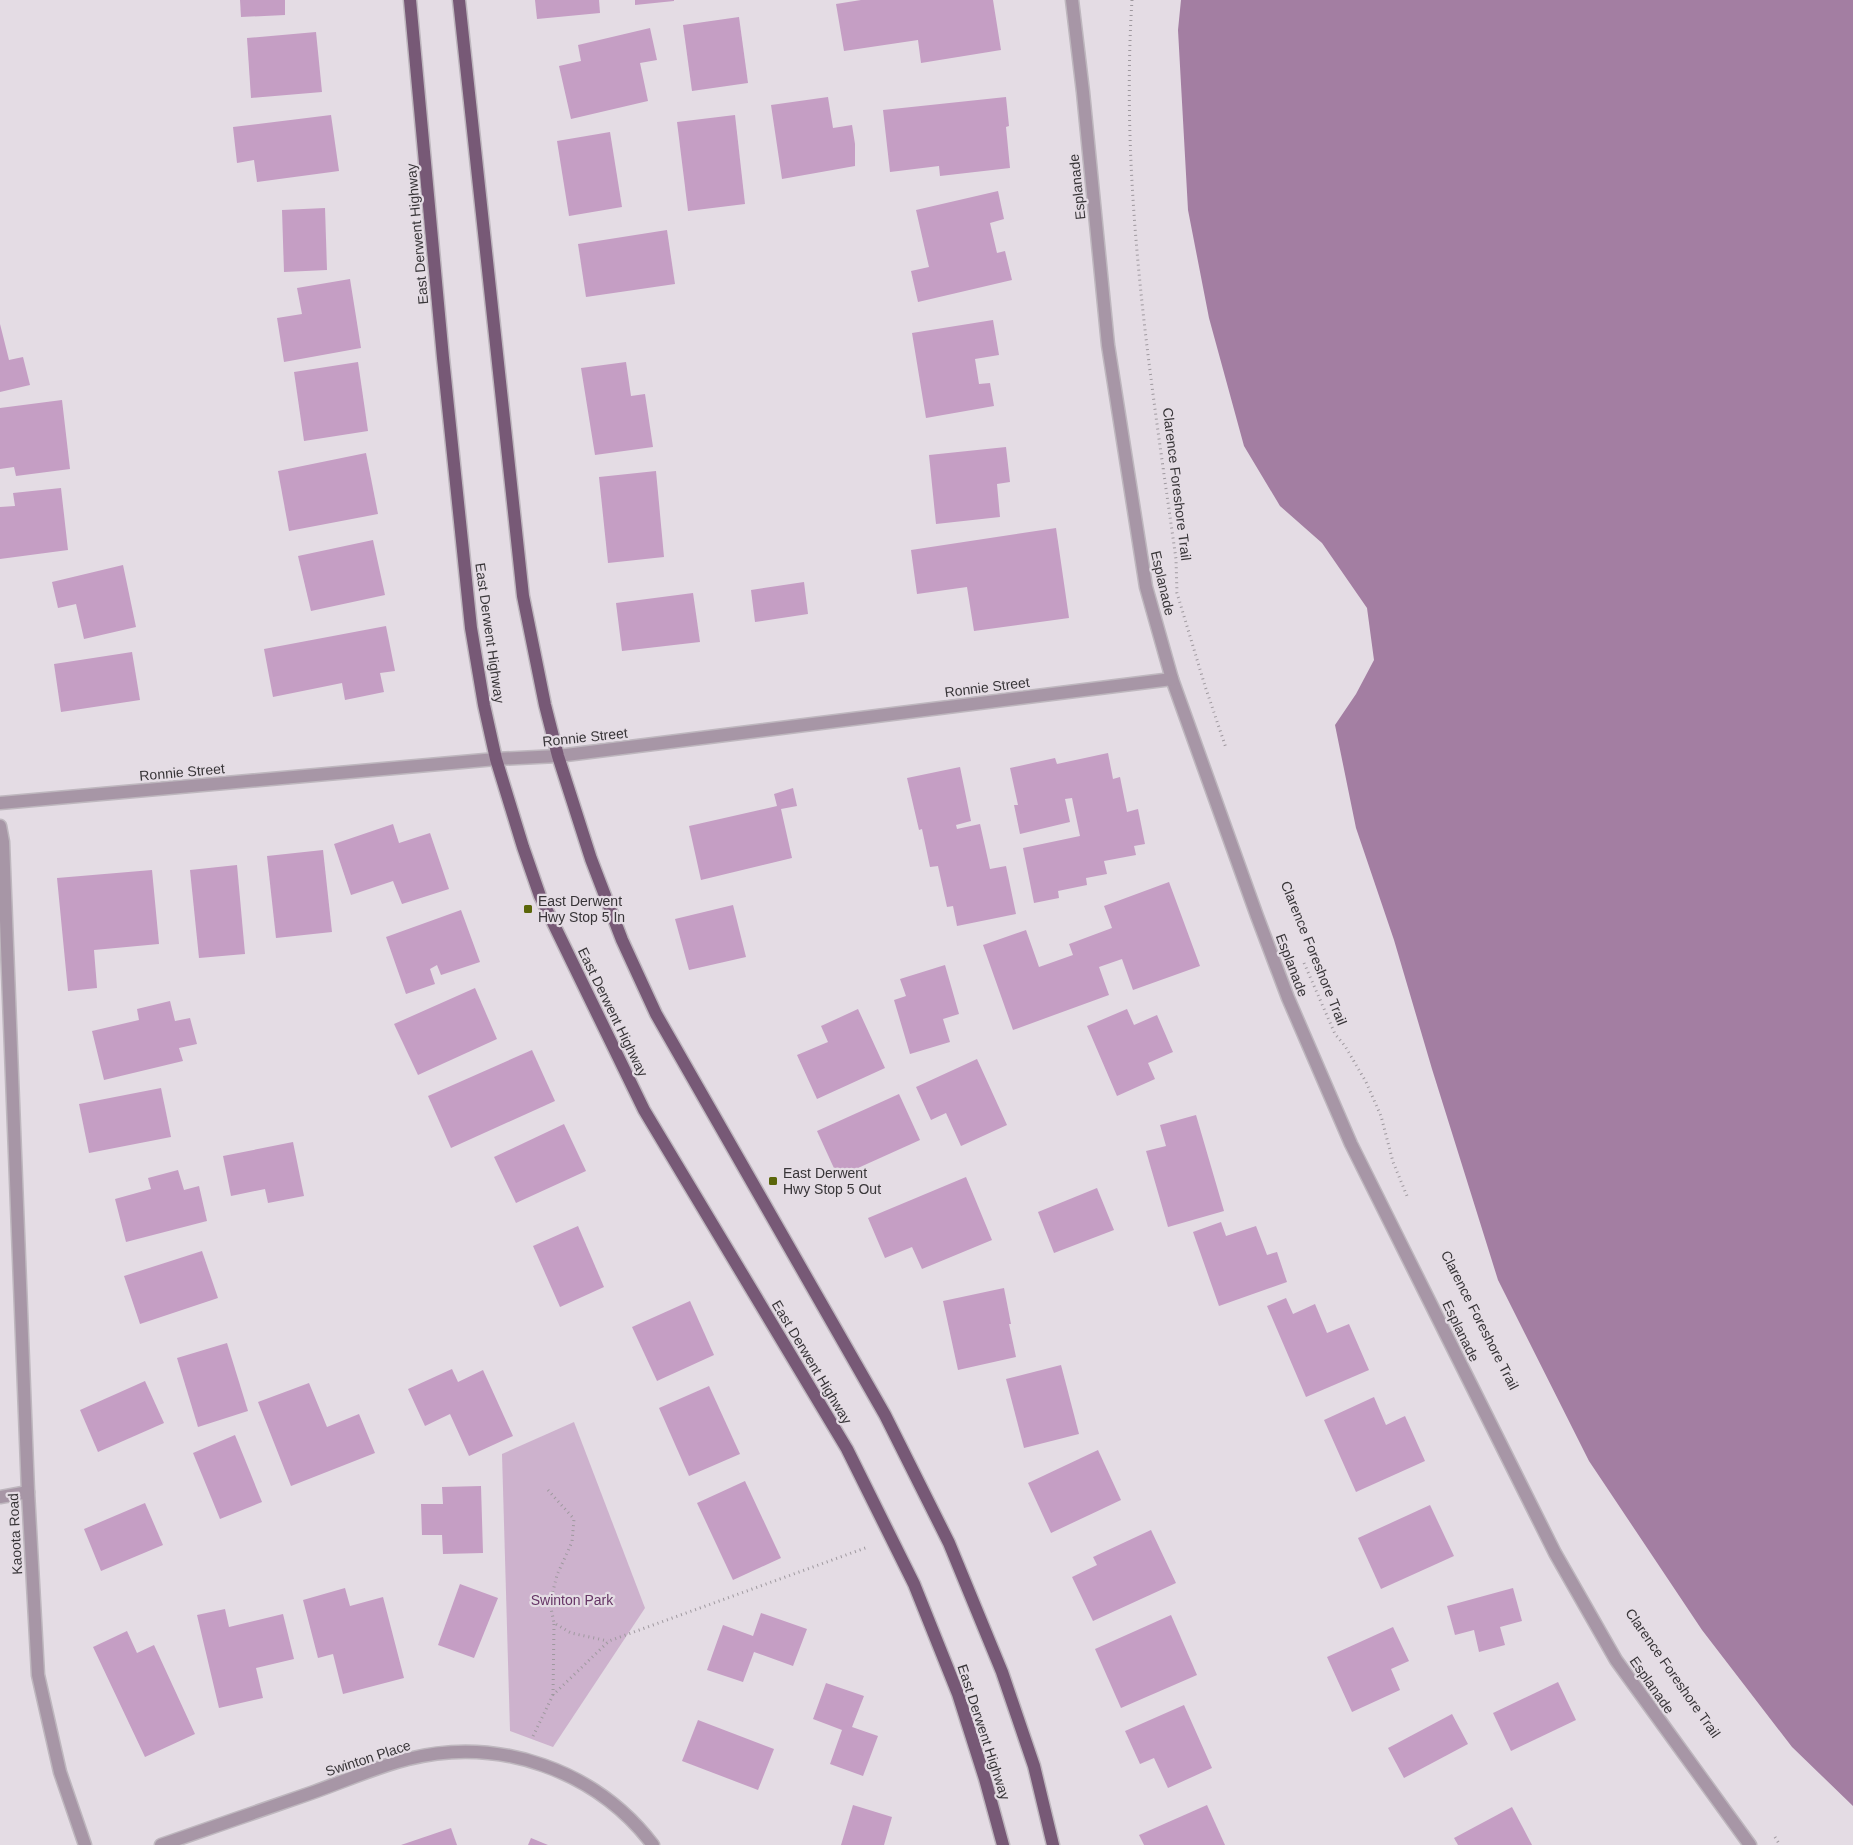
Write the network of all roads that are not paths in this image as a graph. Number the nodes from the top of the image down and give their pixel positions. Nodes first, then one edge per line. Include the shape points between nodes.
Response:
1 (410, 0) edge
2 (458, 0) edge
3 (1072, 0) edge
4 (1172, 679) junction
5 (558, 756) junction
6 (496, 759) junction
7 (0, 803) edge
8 (0, 826) edge
9 (28, 1492) junction
10 (0, 1497) edge
11 (85, 1845) edge
12 (161, 1845) edge
13 (653, 1845) edge
14 (1003, 1845) edge
15 (1054, 1845) edge
16 (1750, 1845) edge

1 - 6 main road, East Derwent Highway via 471,628
2 - 5 main road via 523,596
3 - 4 street, Esplanade via 1108,345 1146,587
4 - 5 street, Ronnie Street
4 - 16 street, Esplanade via 1285,989 1356,1153 1555,1553 1586,1608 1622,1668
5 - 6 street, Ronnie Street
5 - 15 main road via 591,859 622,940 656,1014 885,1415 949,1543 1002,1672 1034,1766
6 - 7 street, Ronnie Street
6 - 14 main road, East Derwent Highway via 540,896 644,1110 847,1448 914,1584 958,1694
8 - 9 street, Kaoota Road
9 - 10 street
9 - 11 street, Kaoota Road via 38,1675 60,1772
12 - 13 street, Swinton Place via 408,1759 452,1752 486,1752 523,1758 560,1771 594,1789 623,1811

